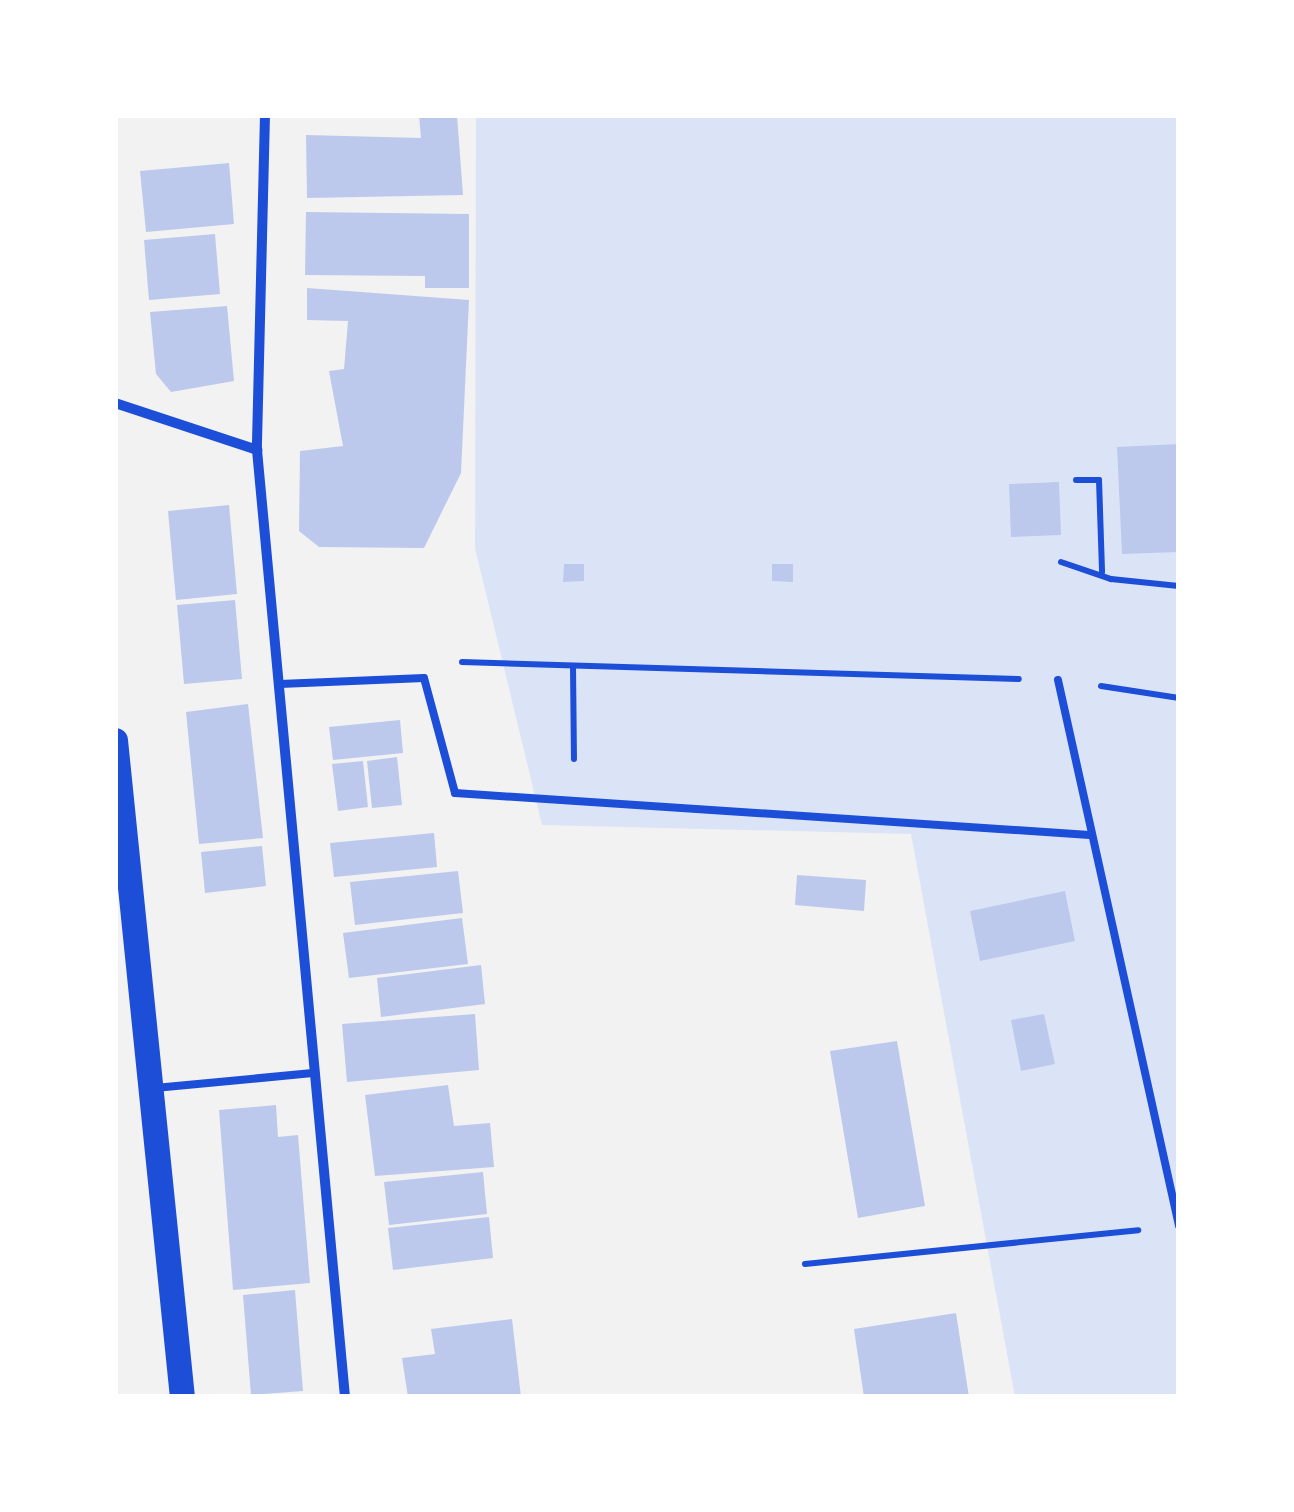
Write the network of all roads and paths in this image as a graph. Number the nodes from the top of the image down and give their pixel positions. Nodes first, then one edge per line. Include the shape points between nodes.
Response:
1 (265, 115) edge
2 (115, 403) edge
3 (257, 450) junction
4 (1076, 480) dead end
5 (1061, 562) dead end
6 (1102, 572) junction
7 (1179, 586) edge
8 (440, 662) dead end
9 (572, 666) junction
10 (1058, 680) junction
11 (280, 684) junction
12 (1179, 698) edge
13 (115, 740) edge
14 (574, 806) junction
15 (1090, 835) junction
16 (315, 1073) junction
17 (151, 1088) junction
18 (1179, 1226) edge
19 (805, 1264) dead end
20 (182, 1397) edge
21 (345, 1397) edge

1 - 3 street
2 - 3 street
3 - 11 street
4 - 6 path via 1099,480
5 - 6 path
6 - 7 path
8 - 9 path
9 - 10 path
9 - 14 path
10 - 12 path
10 - 15 lane
11 - 14 lane via 424,678 455,793
11 - 16 street
13 - 17 main road
14 - 15 lane
15 - 18 lane
16 - 17 lane
16 - 21 street
17 - 20 main road
18 - 19 path

